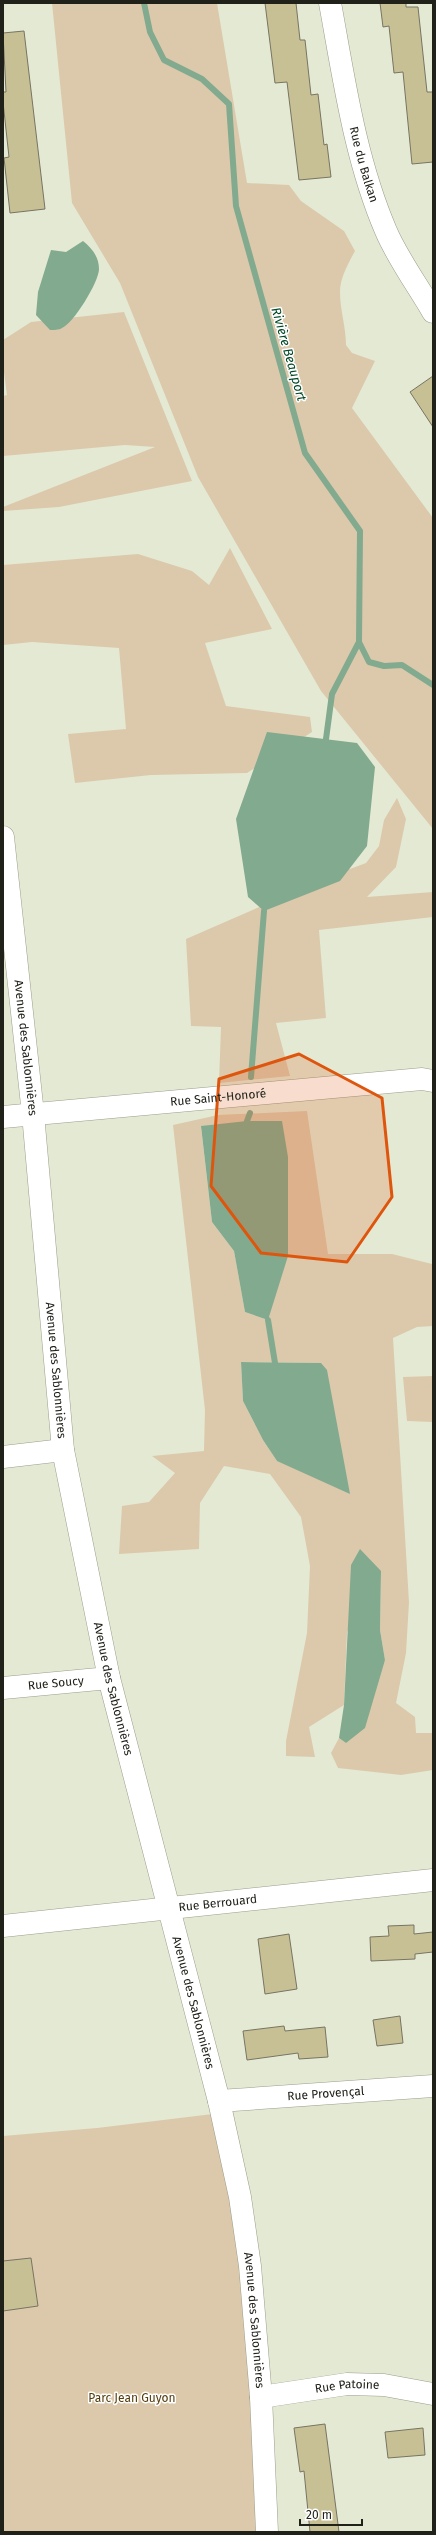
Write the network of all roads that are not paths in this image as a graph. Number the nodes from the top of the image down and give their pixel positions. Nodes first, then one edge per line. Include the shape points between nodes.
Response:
1 (330, 3) edge
2 (433, 312) edge
3 (3, 837) edge
4 (433, 1081) edge
5 (33, 1114) junction
6 (3, 1117) edge
7 (63, 1450) junction
8 (3, 1457) edge
9 (108, 1678) junction
10 (3, 1688) edge
11 (433, 1880) edge
12 (168, 1908) junction
13 (3, 1926) edge
14 (433, 2086) edge
15 (219, 2102) junction
16 (433, 2394) edge
17 (261, 2397) junction
18 (267, 2532) edge

1 - 2 street, Rue du Balkan via 365,172 386,231
3 - 5 street, Avenue des Sablonnières
4 - 5 street, Rue Saint-Honoré via 422,1079
5 - 6 street, Rue Saint-Honoré
5 - 7 street, Avenue des Sablonnières
7 - 8 street
7 - 9 street, Avenue des Sablonnières
9 - 10 street, Rue Soucy
9 - 12 street, Avenue des Sablonnières
11 - 12 street, Rue Berrouard
12 - 13 street, Rue Berrouard
12 - 15 street, Avenue des Sablonnières
14 - 15 street, Rue Provençal
15 - 17 street, Avenue des Sablonnières via 240,2197 250,2266
16 - 17 street, Rue Patoine via 384,2385 347,2384
17 - 18 street, Avenue des Sablonnières

